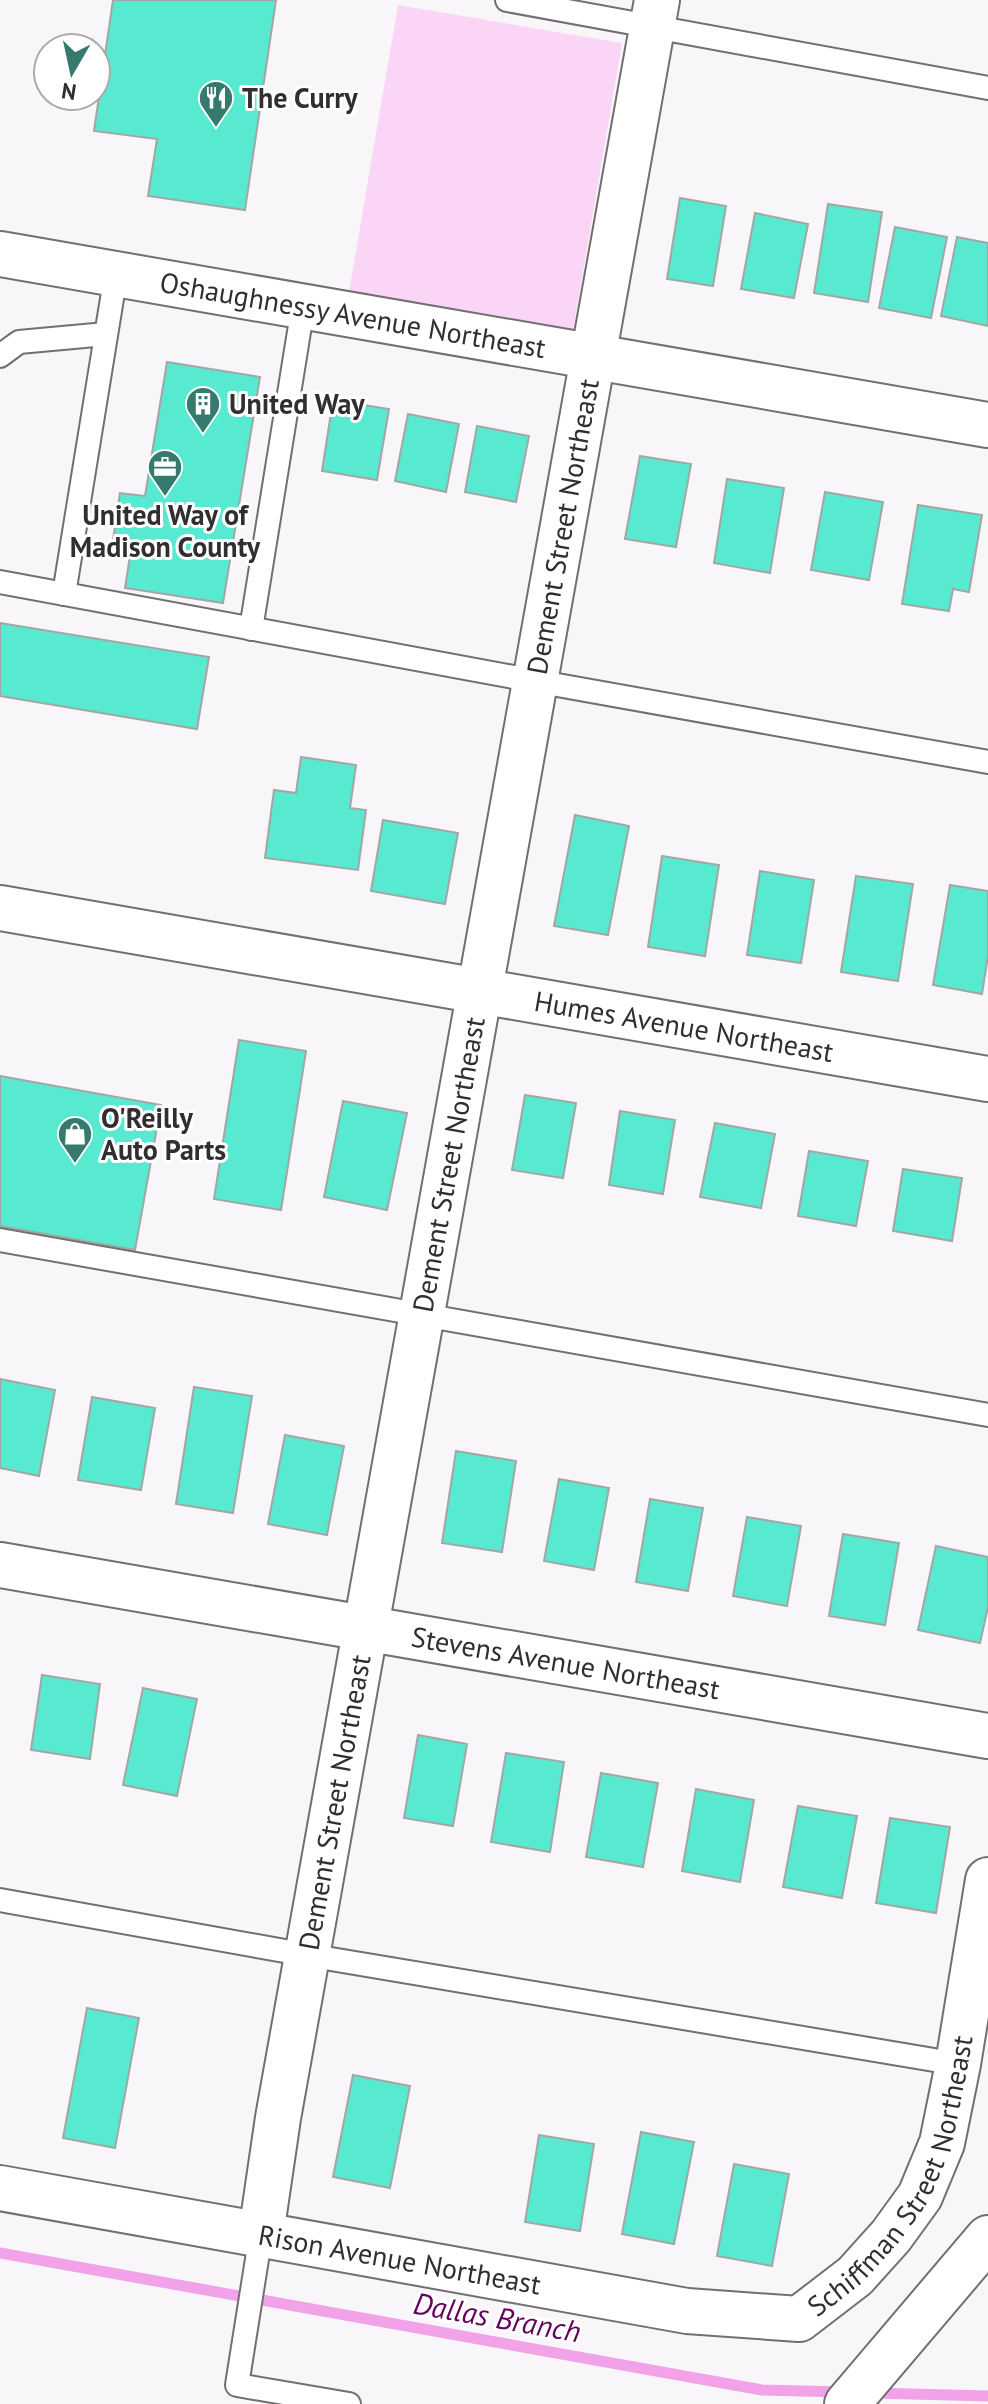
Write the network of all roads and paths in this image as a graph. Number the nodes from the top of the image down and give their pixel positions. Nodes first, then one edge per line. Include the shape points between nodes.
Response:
1 (507, 0) edge
2 (655, 13) edge
3 (988, 88) edge
4 (0, 254) edge
5 (116, 274) junction
6 (303, 307) junction
7 (106, 334) junction
8 (0, 356) edge
9 (594, 357) junction
10 (988, 425) edge
11 (0, 582) edge
12 (64, 594) junction
13 (251, 629) junction
14 (535, 681) junction
15 (988, 762) edge
16 (0, 908) edge
17 (480, 991) junction
18 (988, 1079) edge
19 (0, 1240) edge
20 (422, 1314) junction
21 (988, 1415) edge
22 (0, 1565) edge
23 (366, 1629) junction
24 (988, 1736) edge
25 (988, 1880) edge
26 (0, 1900) edge
27 (307, 1955) junction
28 (958, 2064) junction
29 (0, 2188) edge
30 (988, 2238) edge
31 (259, 2248) junction
32 (988, 2254) edge
33 (799, 2319) joint
34 (349, 2404) edge
35 (847, 2404) edge
36 (886, 2404) edge

1 - 2 lane
2 - 3 lane
2 - 9 main road, Dement Street Northeast
4 - 5 main road, Oshaughnessy Avenue Northeast
5 - 6 main road, Oshaughnessy Avenue Northeast
5 - 7 lane
6 - 9 main road, Oshaughnessy Avenue Northeast
6 - 13 lane
7 - 8 lane via 19,342
7 - 12 lane
9 - 10 main road, Oshaughnessy Avenue Northeast
9 - 14 main road, Dement Street Northeast
11 - 12 lane
12 - 13 lane
13 - 14 lane
14 - 15 lane
14 - 17 main road, Dement Street Northeast
16 - 17 main road, Humes Avenue Northeast
17 - 18 main road, Humes Avenue Northeast
17 - 20 main road, Dement Street Northeast
19 - 20 lane
20 - 21 lane
20 - 23 main road, Dement Street Northeast
22 - 23 main road, Stevens Avenue Northeast
23 - 24 main road, Stevens Avenue Northeast
23 - 27 main road, Dement Street Northeast
25 - 28 main road, Schiffman Street Northeast
26 - 27 lane
27 - 28 lane
27 - 31 main road, Dement Street Northeast
28 - 33 main road, Schiffman Street Northeast via 942,2143 920,2196 855,2276
29 - 31 main road, Rison Avenue Northeast
30 - 35 main road
31 - 33 main road, Rison Avenue Northeast via 687,2311
31 - 34 lane, Dement Street Northeast via 237,2385
32 - 36 main road

